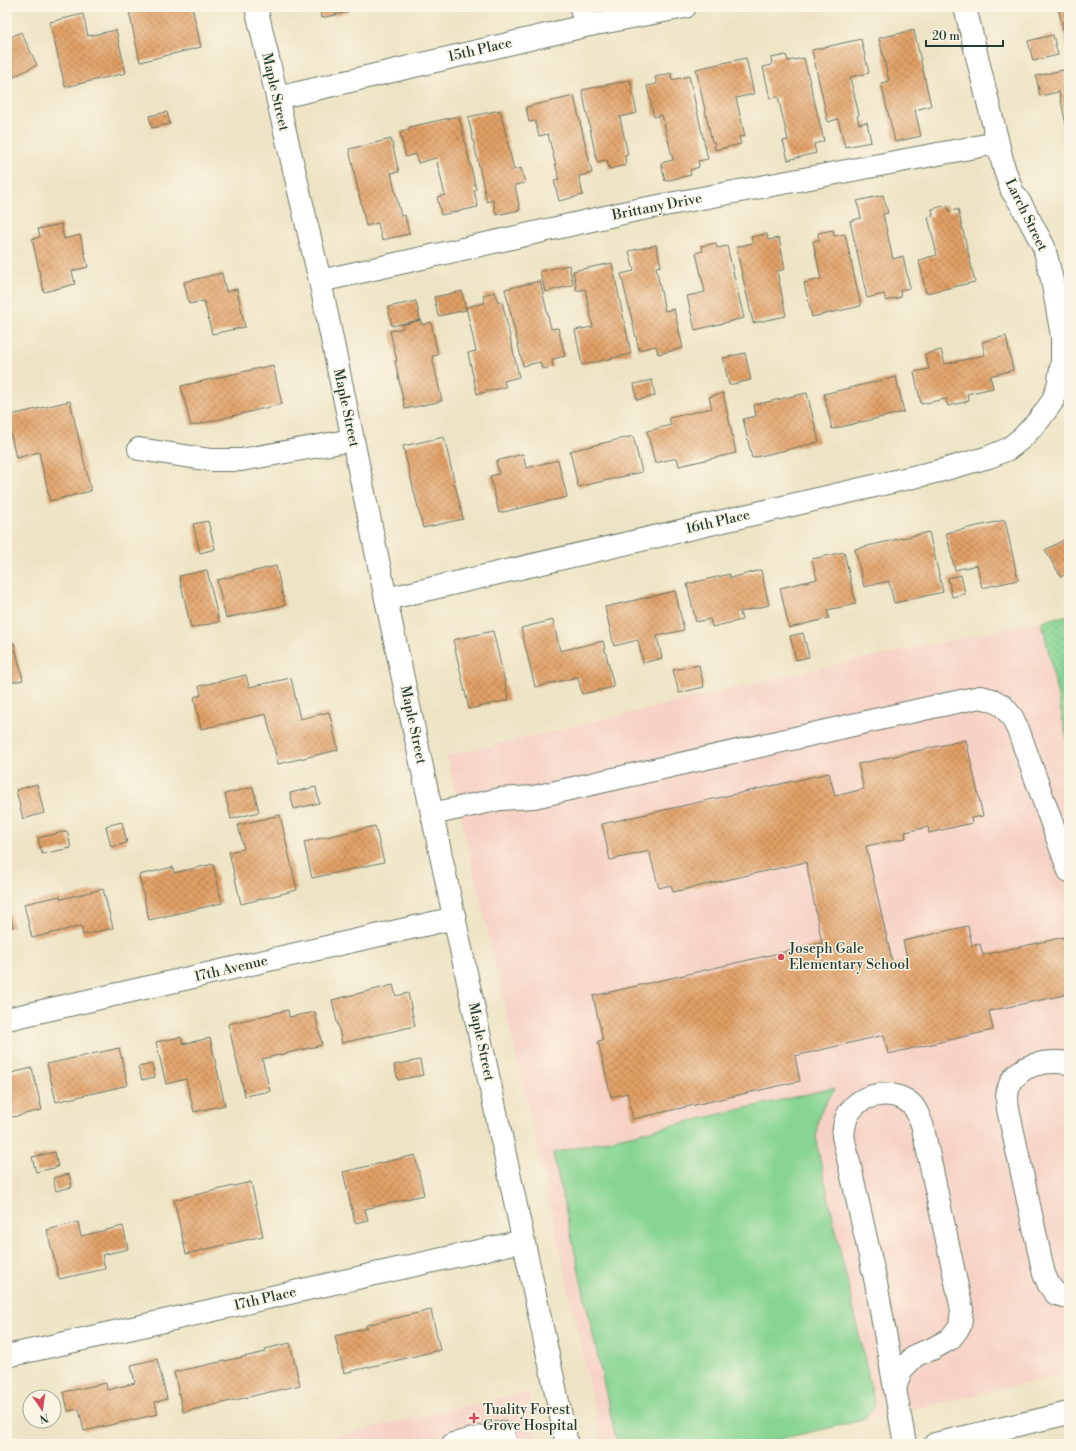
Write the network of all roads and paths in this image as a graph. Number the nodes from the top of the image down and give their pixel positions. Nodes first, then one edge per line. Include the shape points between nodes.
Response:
1 (256, 7) edge
2 (685, 7) edge
3 (965, 7) edge
4 (583, 16) edge
5 (277, 98) junction
6 (997, 143) junction
7 (320, 281) junction
8 (1039, 420) joint
9 (352, 440) junction
10 (139, 449) dead end
11 (386, 599) junction
12 (432, 814) junction
13 (1069, 870) edge
14 (455, 918) junction
15 (7, 1019) edge
16 (1069, 1064) edge
17 (523, 1241) junction
18 (1069, 1297) edge
19 (7, 1356) edge
20 (895, 1389) junction
21 (1069, 1414) edge
22 (453, 1444) edge
23 (506, 1444) edge
24 (567, 1444) edge
25 (905, 1444) edge
26 (935, 1444) edge

1 - 5 street, Maple Street
2 - 4 street, 15th Place
3 - 6 street, Larch Street
4 - 5 street, 15th Place
5 - 7 street, Maple Street
6 - 7 street, Brittany Drive via 632,211
6 - 8 street, Larch Street via 1012,191 1044,248 1062,336 1062,362 1058,386 1052,402
7 - 9 street, Maple Street
8 - 11 street, 16th Place via 1008,449 939,471
9 - 10 street via 241,460 211,460
9 - 11 street, Maple Street
11 - 12 street, Maple Street
12 - 13 street via 500,799 534,797 980,697 1003,706 1012,717
12 - 14 street, Maple Street
14 - 15 street, 17th Avenue
14 - 17 street, Maple Street
16 - 18 street via 1047,1062 1032,1066 1013,1079 1007,1097 1044,1274 1056,1294
17 - 19 street, 17th Place
17 - 24 street, Maple Street
20 - 20 street via 901,1370 916,1355 950,1339 960,1326 962,1310 922,1124 913,1106 897,1096 883,1094 859,1102 851,1110 844,1123 843,1136 876,1283
20 - 25 street
21 - 26 street
22 - 23 street via 503,1432

